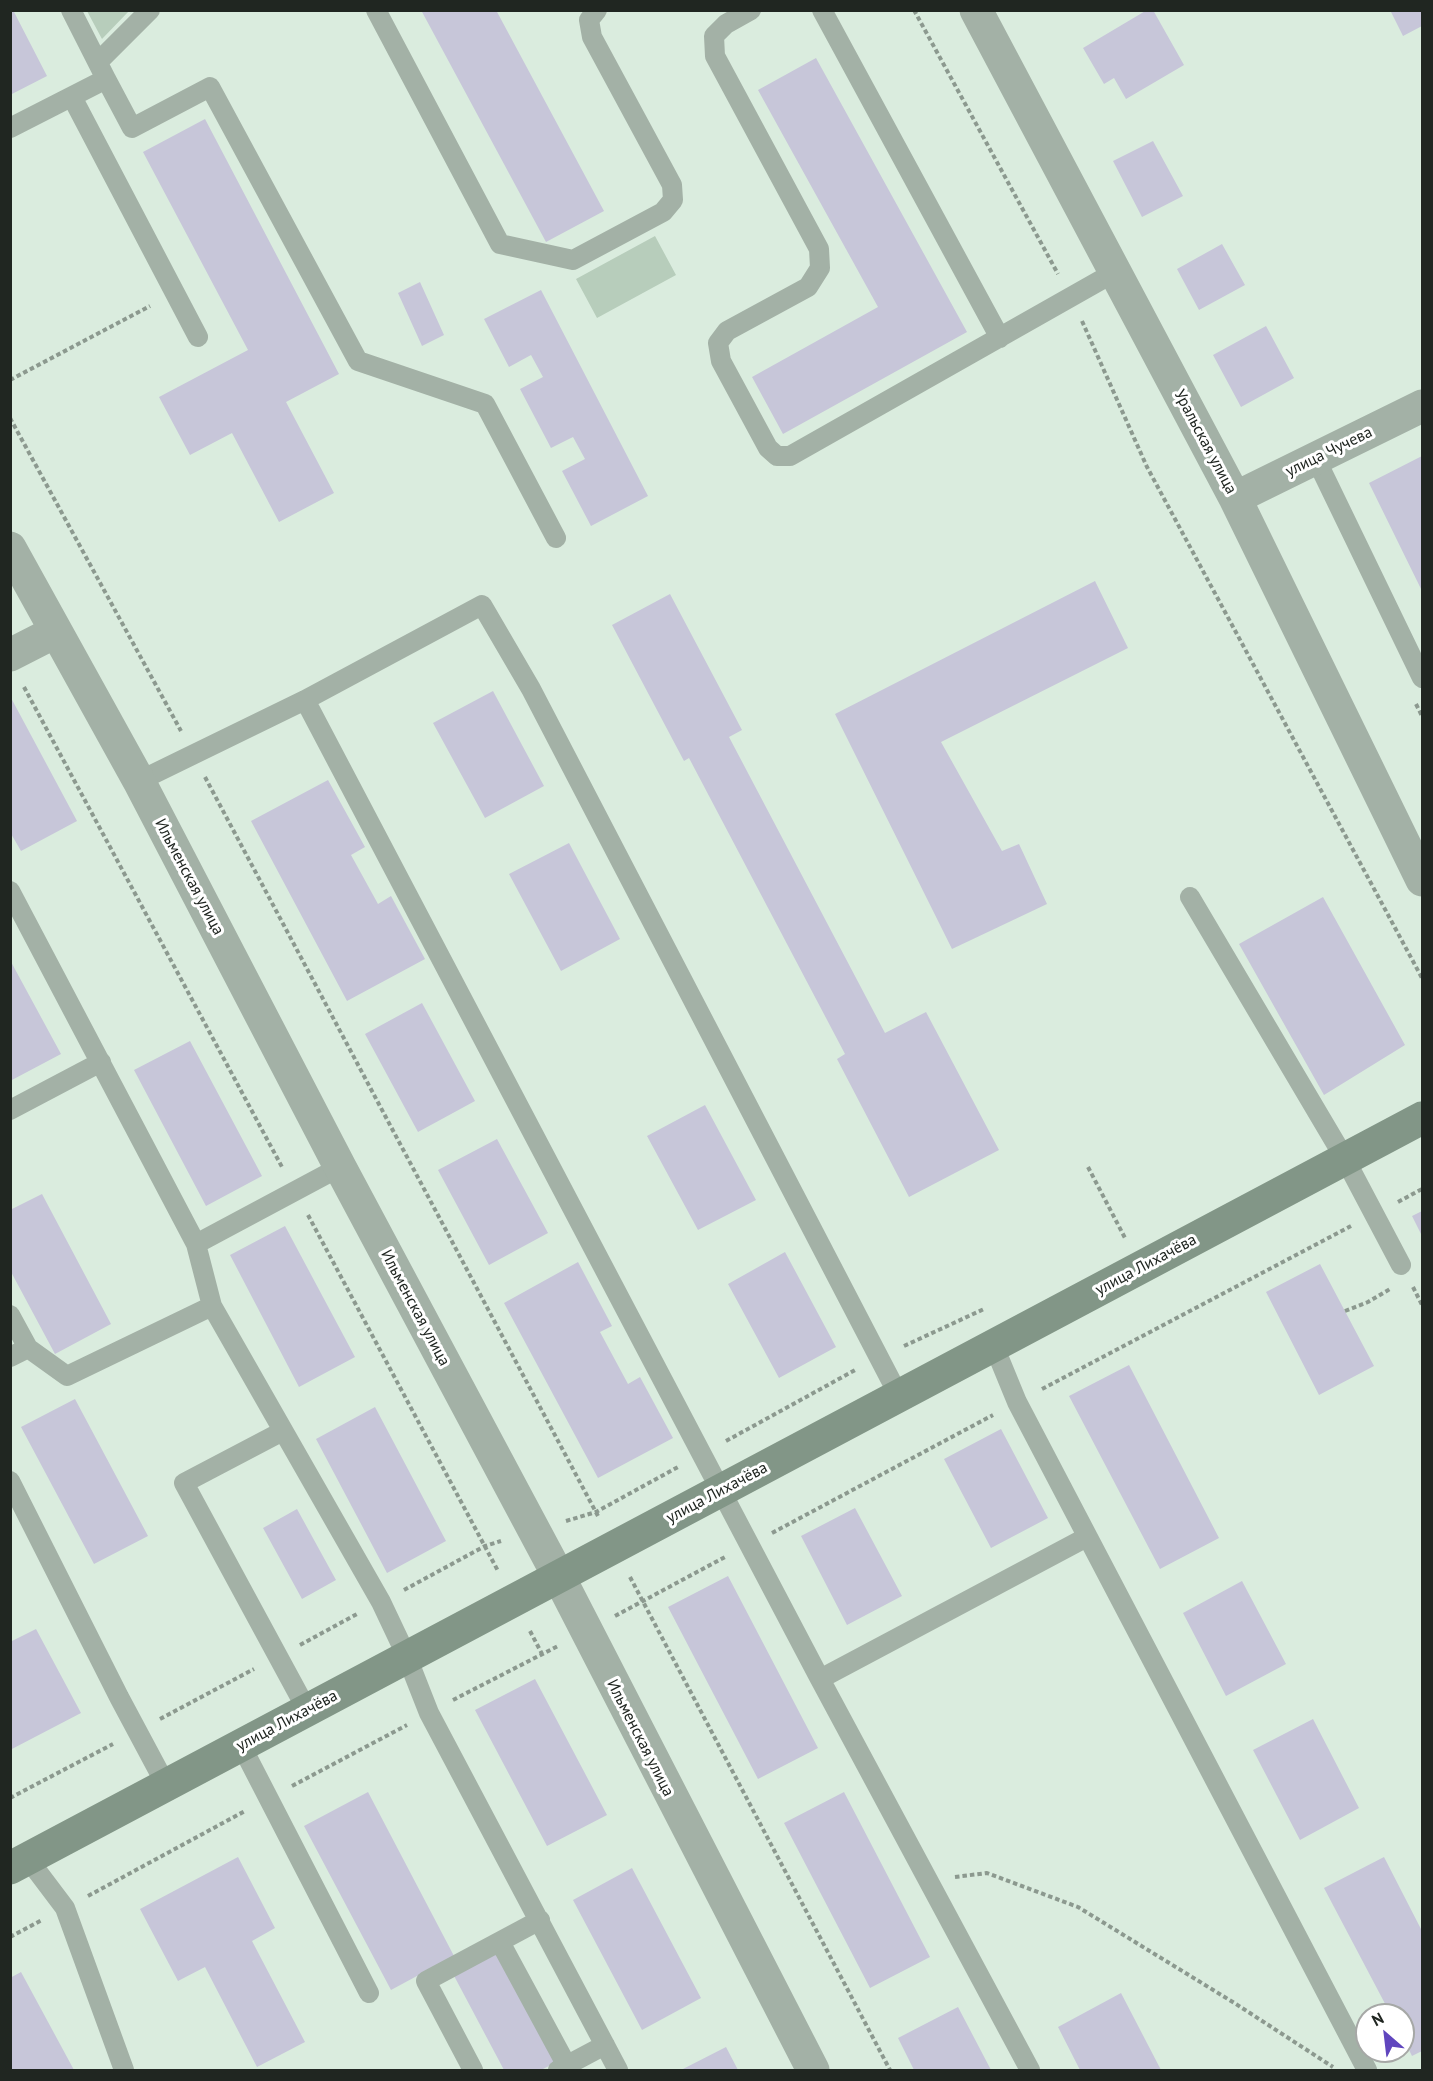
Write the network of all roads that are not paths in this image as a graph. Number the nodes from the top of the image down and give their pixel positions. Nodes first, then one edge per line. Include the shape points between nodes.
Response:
1 (71, 10) edge
2 (150, 10) edge
3 (376, 10) edge
4 (597, 10) edge
5 (751, 10) edge
6 (822, 10) edge
7 (975, 10) edge
8 (102, 71) junction
9 (72, 97) junction
10 (10, 128) edge
11 (1115, 272) junction
12 (198, 337) dead end
13 (1000, 338) junction
14 (1422, 406) edge
15 (1316, 459) junction
16 (1235, 498) junction
17 (556, 538) dead end
18 (10, 548) edge
19 (55, 632) junction
20 (16, 668) edge
21 (1422, 678) edge
22 (304, 700) junction
23 (139, 781) junction
24 (1422, 880) edge
25 (10, 891) edge
26 (1190, 897) dead end
27 (100, 1062) junction
28 (10, 1110) edge
29 (1422, 1118) edge
30 (1345, 1159) junction
31 (340, 1167) junction
32 (196, 1244) junction
33 (1401, 1265) dead end
34 (212, 1306) junction
35 (10, 1315) edge
36 (994, 1346) junction
37 (28, 1348) junction
38 (10, 1357) edge
39 (899, 1396) junction
40 (283, 1431) junction
41 (10, 1481) edge
42 (722, 1490) junction
43 (1088, 1537) junction
44 (559, 1577) junction
45 (407, 1657) junction
46 (820, 1679) junction
47 (307, 1710) junction
48 (241, 1745) junction
49 (166, 1785) junction
50 (19, 1863) edge
51 (540, 1920) junction
52 (500, 1942) junction
53 (369, 1993) dead end
54 (605, 2045) junction
55 (563, 2068) edge
56 (124, 2070) edge
57 (473, 2070) edge
58 (618, 2070) edge
59 (813, 2070) edge
60 (1030, 2070) edge
61 (1367, 2070) edge

1 - 8 lane
2 - 8 lane
3 - 4 lane via 500,244 573,260 663,212 673,200 672,185 592,37 589,20
5 - 13 lane via 714,36 715,56 819,249 820,268 808,287 728,331 718,343 720,361 768,448 777,456 790,456
6 - 13 lane
7 - 11 street, Уральская улица
8 - 9 lane
8 - 17 lane via 132,128 210,87 358,361 485,404
9 - 10 lane
9 - 12 lane
11 - 13 lane
11 - 16 street, Уральская улица
14 - 15 street, улица Чучева
15 - 16 street, улица Чучева
15 - 21 lane
16 - 24 street, Уральская улица
18 - 19 street, Ильменская улица
19 - 20 street
19 - 23 street, Ильменская улица
22 - 23 lane
22 - 39 lane via 482,605 537,700
22 - 42 lane
23 - 31 street, Ильменская улица
25 - 27 lane
26 - 30 lane
27 - 28 lane
27 - 32 lane
29 - 30 street, улица Лихачёва
30 - 33 lane
30 - 36 street, улица Лихачёва
31 - 32 lane
31 - 44 street, Ильменская улица
32 - 34 lane
34 - 37 lane via 67,1376
34 - 40 lane
35 - 37 lane
36 - 39 street, улица Лихачёва
36 - 43 lane via 1017,1402
37 - 38 lane
39 - 42 street, улица Лихачёва
40 - 45 lane via 381,1602
40 - 47 lane via 183,1483
41 - 49 lane
42 - 44 street, улица Лихачёва
42 - 46 lane
43 - 46 lane
43 - 61 lane
44 - 45 street, улица Лихачёва
44 - 59 street, Ильменская улица
45 - 47 street, улица Лихачёва
45 - 51 lane via 429,1713
46 - 60 lane
47 - 48 street, улица Лихачёва
48 - 49 street, улица Лихачёва
48 - 53 lane
49 - 50 street, улица Лихачёва
50 - 56 lane via 65,1908
51 - 52 lane
51 - 54 lane
52 - 55 lane
52 - 57 lane via 426,1982
54 - 55 lane
54 - 58 lane

